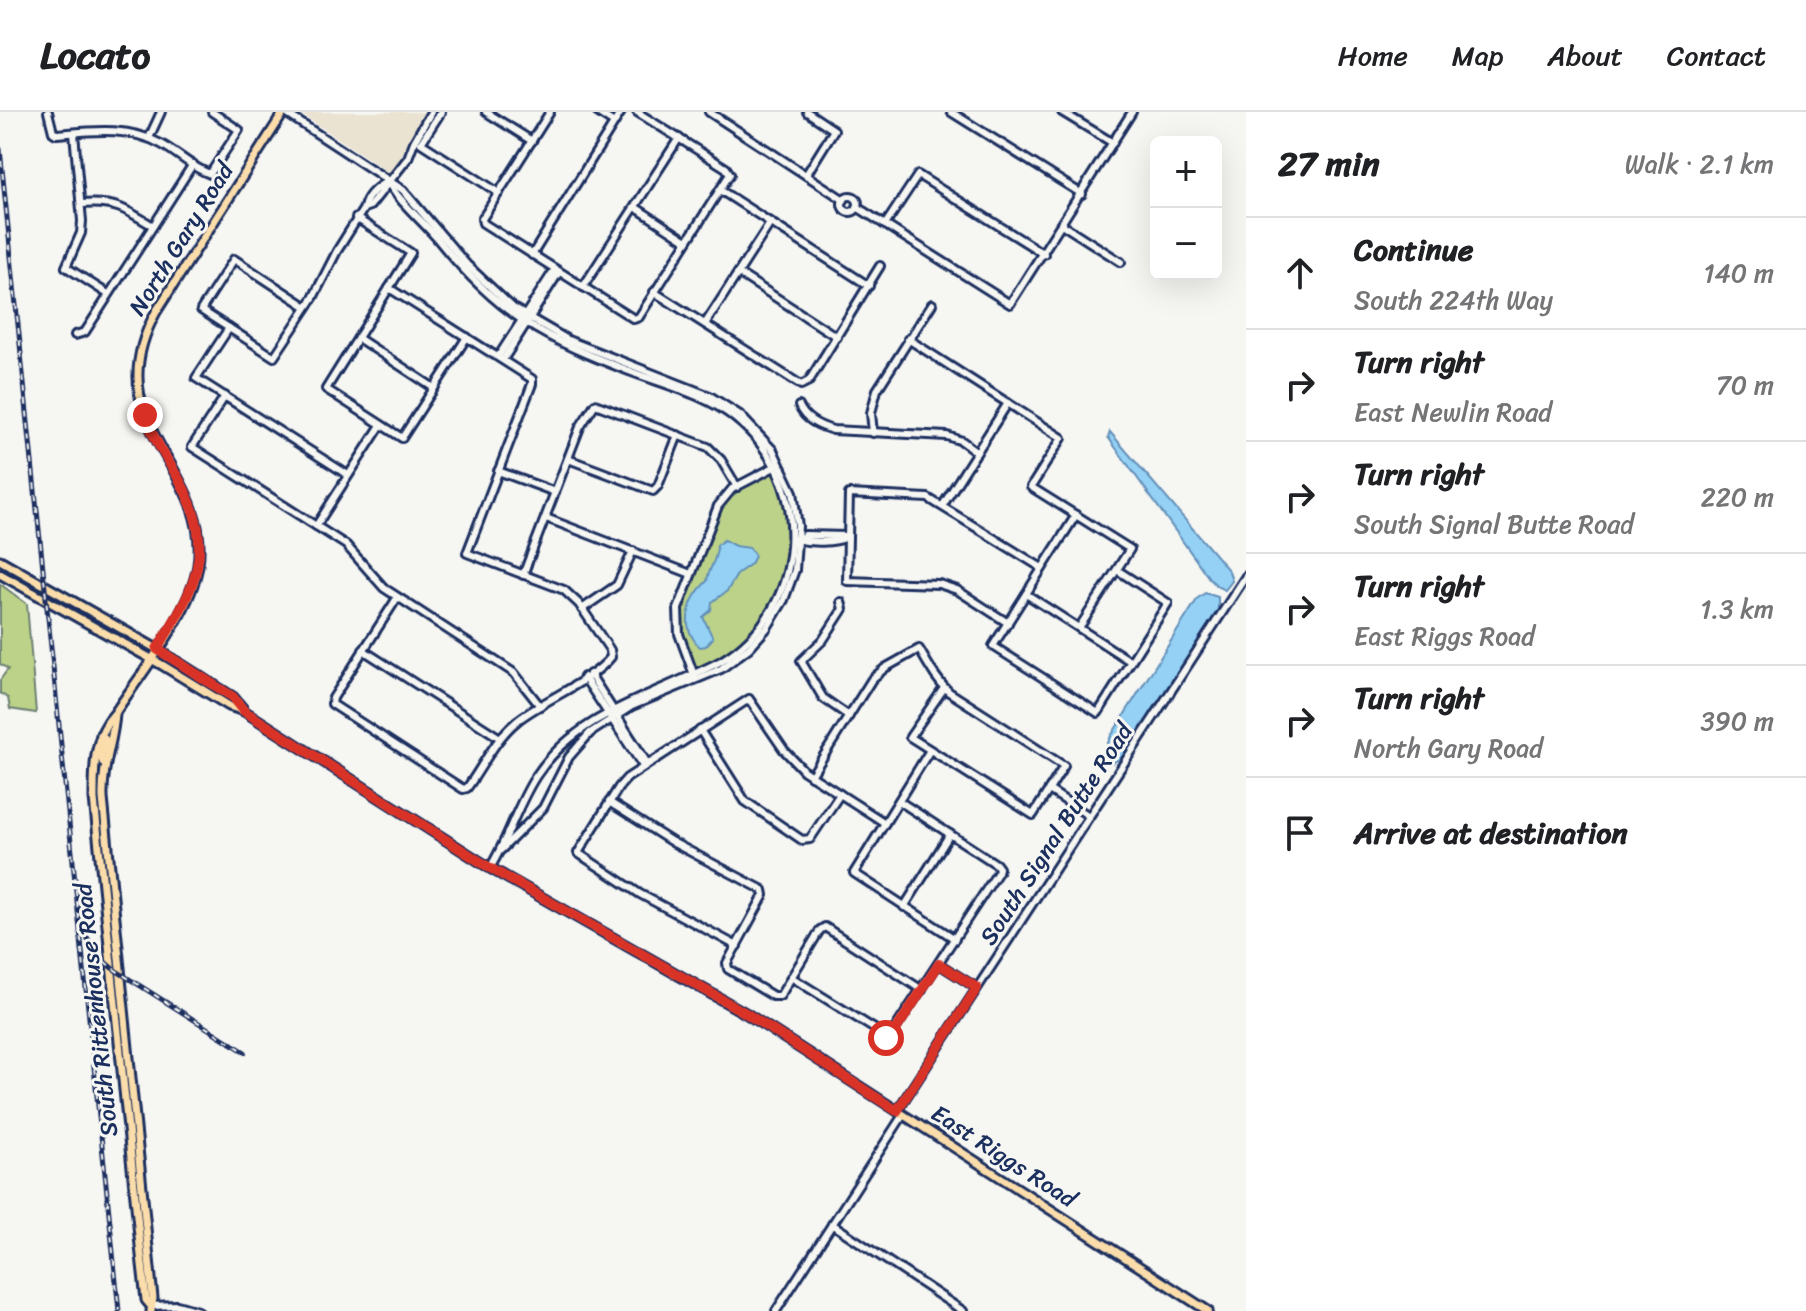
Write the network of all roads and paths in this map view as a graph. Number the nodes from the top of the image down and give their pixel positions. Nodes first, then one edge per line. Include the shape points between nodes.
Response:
1 (48, 112) edge
2 (161, 112) edge
3 (212, 112) edge
4 (284, 112) edge
5 (431, 112) edge
6 (441, 112) edge
7 (486, 112) edge
8 (550, 112) edge
9 (597, 112) edge
10 (621, 112) edge
11 (637, 112) edge
12 (709, 112) edge
13 (807, 112) edge
14 (1062, 112) edge
15 (1132, 112) edge
16 (955, 113) edge
17 (224, 115) edge
18 (614, 123) junction
19 (74, 133) junction
20 (149, 138) junction
21 (679, 138) junction
22 (532, 141) junction
23 (1113, 143) junction
24 (193, 164) junction
25 (806, 175) junction
26 (388, 181) junction
27 (720, 190) junction
28 (499, 193) junction
29 (1082, 194) junction
30 (81, 204) junction
31 (635, 207) junction
32 (356, 218) junction
33 (771, 222) junction
34 (885, 225) junction
35 (1063, 225) junction
36 (153, 226) junction
37 (687, 241) junction
38 (1044, 254) junction
39 (532, 255) junction
40 (1121, 262) dead end
41 (880, 266) dead end
42 (557, 270) junction
43 (738, 273) junction
44 (869, 286) junction
45 (583, 287) junction
46 (389, 288) junction
47 (654, 292) junction
48 (108, 294) junction
49 (932, 304) dead end
50 (307, 307) junction
51 (526, 320) junction
52 (705, 324) junction
53 (229, 328) junction
54 (75, 335) dead end
55 (467, 337) junction
56 (837, 337) junction
57 (358, 338) junction
58 (908, 339) junction
59 (500, 358) junction
60 (434, 388) junction
61 (225, 396) junction
62 (1008, 403) junction
63 (799, 406) dead end
64 (381, 425) junction
65 (873, 433) junction
66 (678, 435) junction
67 (977, 452) junction
68 (568, 459) junction
69 (778, 465) junction
70 (498, 471) junction
71 (348, 475) junction
72 (737, 487) junction
73 (555, 492) junction
74 (943, 505) junction
75 (1076, 515) junction
76 (546, 518) junction
77 (316, 526) junction
78 (848, 536) junction
79 (795, 539) junction
80 (633, 551) junction
81 (0, 560) edge
82 (1042, 568) junction
83 (1117, 570) junction
84 (0, 574) edge
85 (691, 574) junction
86 (523, 575) junction
87 (1246, 576) edge
88 (1026, 594) junction
89 (397, 598) junction
90 (841, 602) dead end
91 (582, 609) junction
92 (1008, 623) junction
93 (1079, 628) junction
94 (157, 649) junction
95 (363, 650) junction
96 (151, 658) junction
97 (1130, 661) junction
98 (587, 676) junction
99 (695, 677) junction
100 (944, 688) junction
101 (540, 706) junction
102 (244, 711) junction
103 (115, 713) junction
104 (612, 714) junction
105 (849, 716) junction
106 (700, 730) junction
107 (101, 734) junction
108 (500, 738) junction
109 (930, 750) junction
110 (104, 764) junction
111 (645, 765) junction
112 (94, 767) junction
113 (811, 776) junction
114 (1049, 790) junction
115 (840, 794) junction
116 (899, 801) junction
117 (609, 802) junction
118 (103, 803) junction
119 (1089, 816) junction
120 (885, 823) junction
121 (950, 834) junction
122 (501, 850) junction
123 (490, 868) junction
124 (904, 907) junction
125 (955, 939) junction
126 (737, 946) junction
127 (939, 964) junction
128 (791, 977) junction
129 (977, 988) junction
130 (922, 990) junction
131 (900, 1113) junction
132 (832, 1224) junction
133 (151, 1308) edge
134 (779, 1310) edge
135 (198, 1311) edge
136 (963, 1311) edge
137 (1208, 1311) edge

1 - 19 street via 53,132
2 - 20 street
3 - 17 street
4 - 26 street
4 - 94 main road, North Gary Road via 156,312 143,342 137,374 143,409 187,497 198,544 189,597
5 - 26 street via 408,158
6 - 28 street via 421,143
7 - 22 street
8 - 22 street
9 - 18 street
10 - 18 street
11 - 21 street
12 - 25 street
13 - 25 street via 834,130
14 - 23 street
15 - 23 street
16 - 29 street
17 - 24 street via 239,130 210,174
18 - 39 street
19 - 20 street via 111,130
19 - 30 street
20 - 24 street
21 - 27 street via 729,170
21 - 31 street
22 - 28 street
23 - 29 street
24 - 36 street
25 - 34 street via 844,200 845,210 857,207
26 - 32 street
26 - 51 street via 466,274 494,301
27 - 33 street
27 - 37 street
28 - 39 street via 483,223
29 - 35 street
30 - 36 street via 115,205
30 - 48 street via 81,233 66,263
31 - 37 street
31 - 45 street
32 - 46 street via 411,253
32 - 50 street
33 - 43 street
33 - 44 street
34 - 38 street via 1010,304
34 - 38 street via 918,175
35 - 38 street
35 - 40 street
36 - 48 street
37 - 47 street
39 - 42 street
41 - 44 street
42 - 45 street
42 - 51 street
43 - 52 street
43 - 56 street
44 - 56 street
45 - 47 street via 634,319
46 - 55 street
46 - 57 street
47 - 52 street
48 - 54 street via 85,332
49 - 58 street
50 - 53 street via 274,357
50 - 53 street via 234,259 201,310
51 - 59 street
51 - 69 street via 564,346 726,411
52 - 56 street via 801,385
53 - 61 street via 196,378
55 - 59 street
55 - 60 street
57 - 60 street
57 - 64 street via 326,389
58 - 62 street
58 - 65 street via 877,390
59 - 70 street via 532,384
60 - 64 street via 402,438
61 - 71 street
61 - 77 street via 192,447
62 - 67 street
62 - 75 street via 1062,438 1031,487
63 - 65 street via 821,426
64 - 71 street
65 - 67 street via 947,436
66 - 68 street via 595,404
66 - 68 street via 653,491
66 - 72 street via 715,452
67 - 74 street
68 - 73 street
69 - 72 street
69 - 79 street
70 - 73 street
70 - 86 street via 467,549 472,556
71 - 77 street
72 - 85 street via 718,506
73 - 76 street
74 - 78 street via 914,496 849,494
74 - 82 street
75 - 82 street
75 - 83 street via 1130,549
76 - 80 street
76 - 86 street
77 - 89 street via 346,545
78 - 79 street via 839,541
78 - 92 street via 847,581 939,584
79 - 99 street via 786,577 764,622 734,653
80 - 85 street
80 - 91 street via 617,585
81 - 94 main road, East Riggs Road
82 - 88 street
83 - 93 street
83 - 97 street via 1168,603
84 - 96 main road, East Riggs Road
85 - 99 street via 677,615
86 - 91 street via 564,590
87 - 119 street, South Signal Butte Road
88 - 92 street
88 - 93 street
89 - 95 street
89 - 101 street via 517,676
90 - 105 street via 843,609 823,640 801,661 823,698
91 - 98 street via 611,657
92 - 97 street via 993,646 1098,713
93 - 97 street
94 - 96 main road, North Gary Road
94 - 102 main road, East Riggs Road via 233,697
95 - 108 street
95 - 108 street via 332,704 465,789
96 - 102 main road, East Riggs Road
96 - 103 main road, South Rittenhouse Road
98 - 101 street
98 - 104 street
99 - 104 street via 636,697
100 - 105 street via 919,649 872,679
100 - 109 street via 910,737
100 - 114 street via 1064,766
101 - 108 street
102 - 123 main road, East Riggs Road
103 - 107 main road, South Rittenhouse Road
103 - 110 main road, South Rittenhouse Road
104 - 111 street
104 - 122 street via 574,749 543,808
104 - 122 street via 569,739 542,768
105 - 113 street
106 - 111 street
106 - 113 street via 749,699 784,750
106 - 115 street via 752,808 807,841
107 - 110 main road
107 - 112 main road, South Rittenhouse Road
109 - 114 street via 1033,815
109 - 116 street
110 - 118 main road, South Rittenhouse Road
111 - 117 street
112 - 118 main road
112 - 133 main road, South Rittenhouse Road via 141,1255
113 - 115 street
114 - 119 street
115 - 120 street
116 - 120 street
116 - 121 street
117 - 126 street via 763,890
117 - 126 street via 578,853 640,894
118 - 133 main road, South Rittenhouse Road
119 - 129 street, South Signal Butte Road
120 - 124 street via 854,873
121 - 124 street
121 - 125 street via 999,868
122 - 123 street
123 - 131 main road, East Riggs Road via 744,1012
124 - 125 street
125 - 127 street
126 - 128 street via 728,969 776,997
127 - 129 street
127 - 130 street
128 - 130 street via 889,1038
128 - 130 street via 825,927
129 - 131 street, South Signal Butte Road
131 - 132 street, South Signal Butte Road
131 - 137 main road, East Riggs Road
132 - 134 street, South Signal Butte Road
132 - 136 street
133 - 135 street via 177,1305

